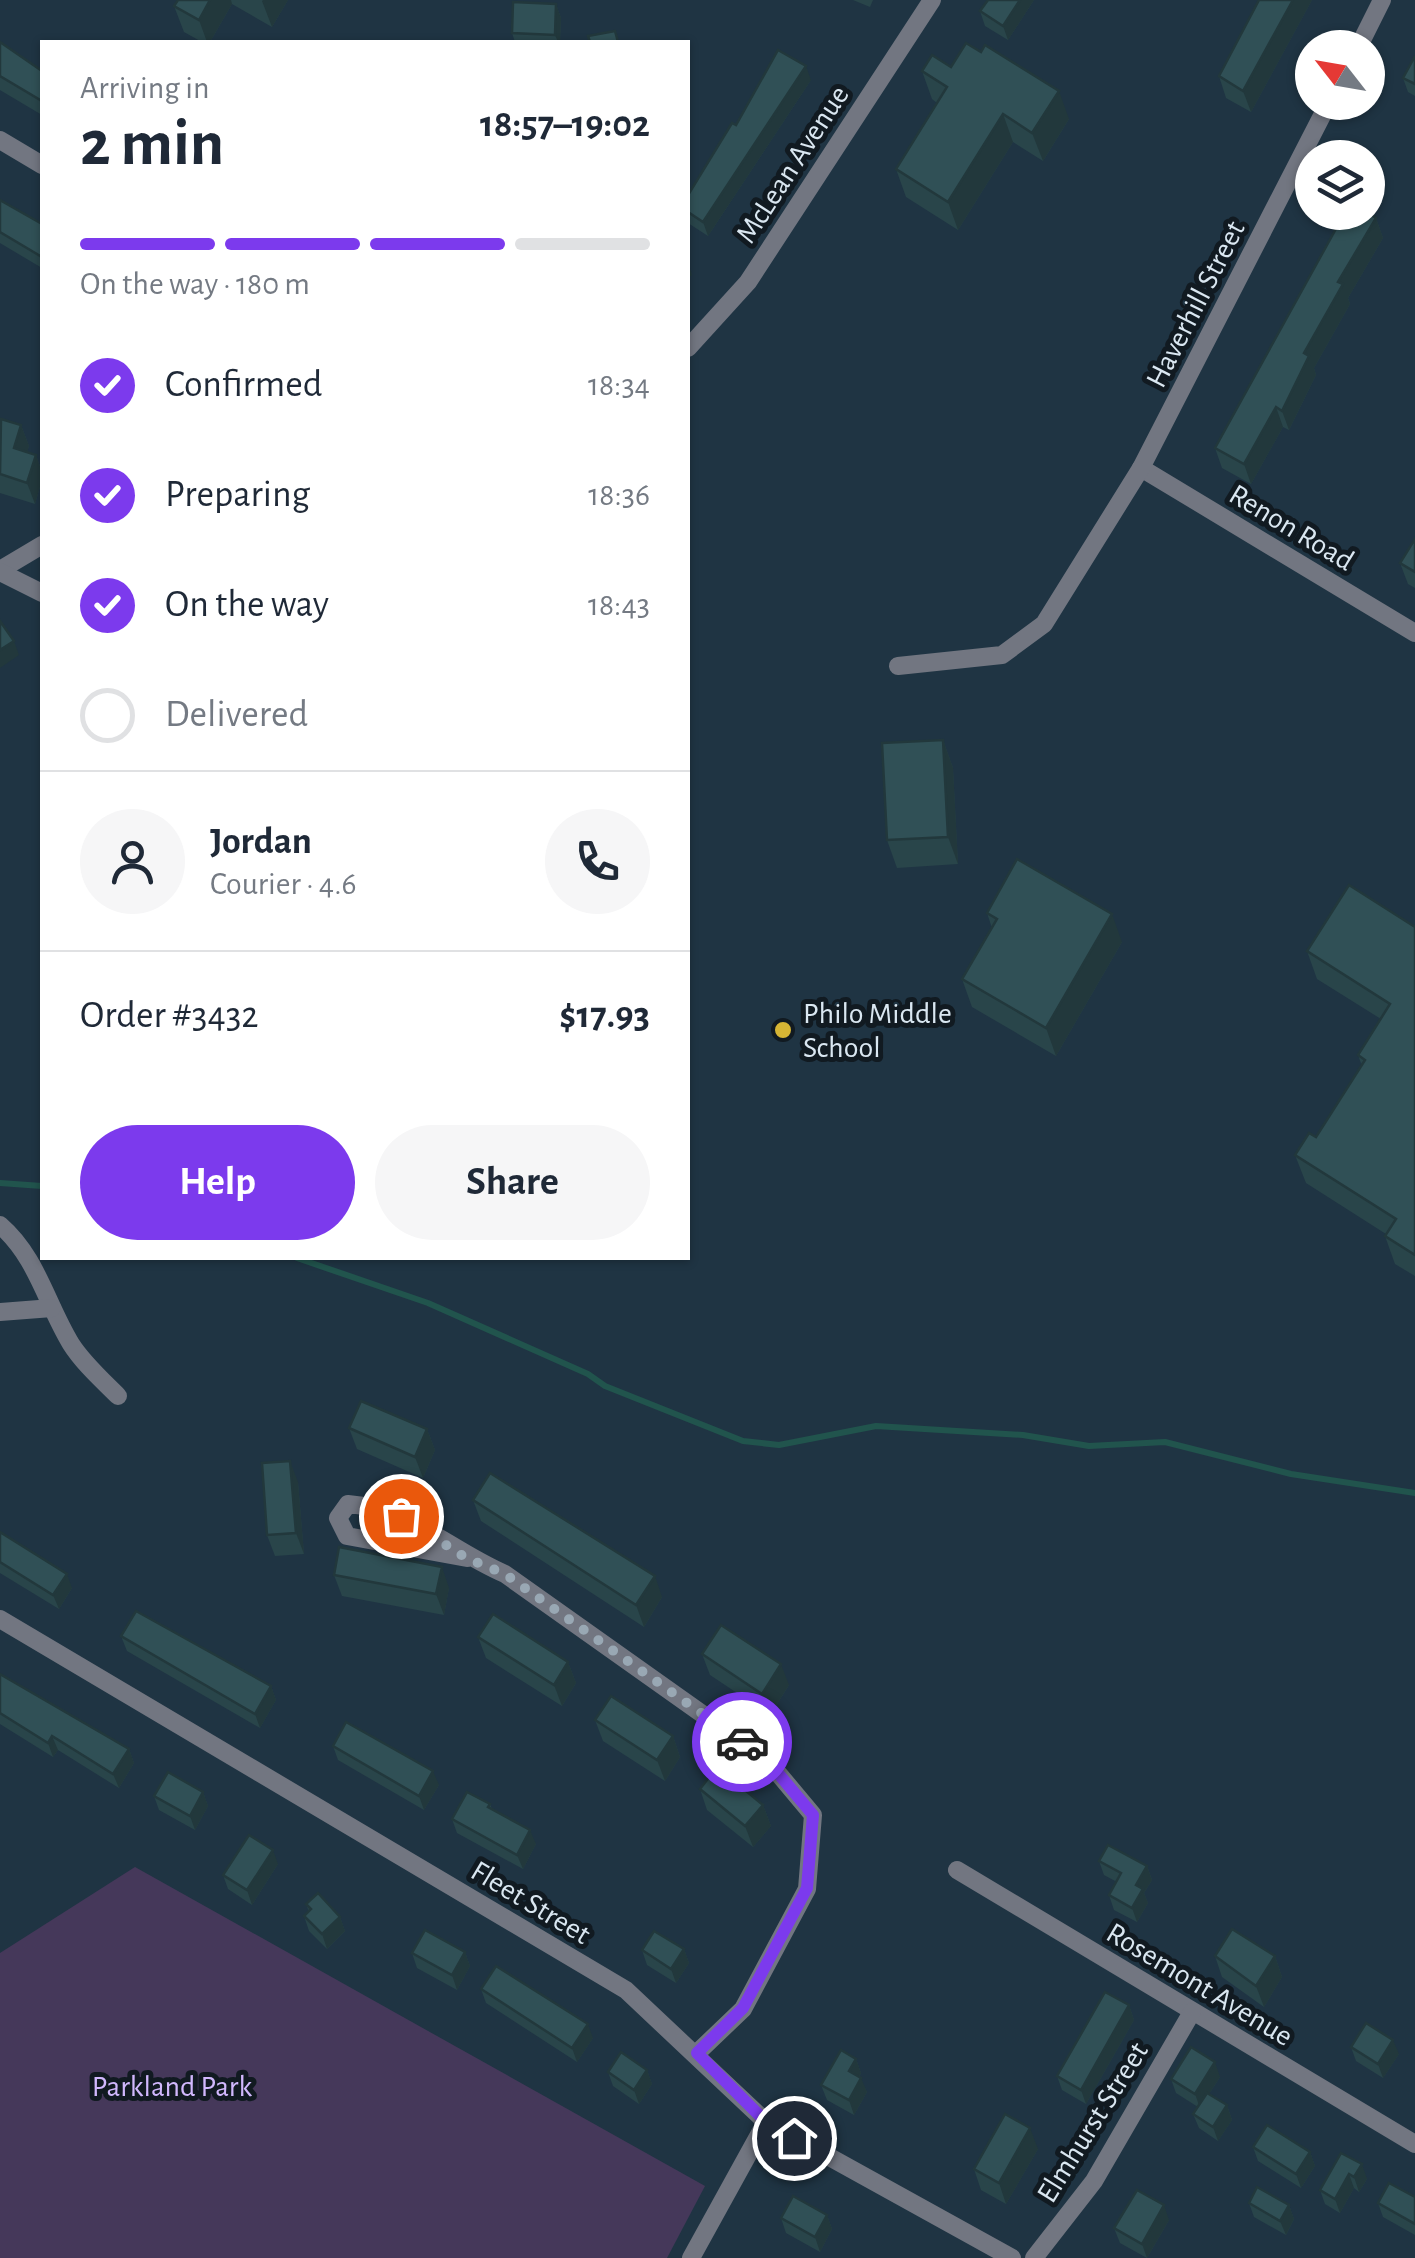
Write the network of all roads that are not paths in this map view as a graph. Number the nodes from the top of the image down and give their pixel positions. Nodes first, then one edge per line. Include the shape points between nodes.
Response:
1 (932, 0) edge
2 (1382, 0) edge
3 (1367, 30) edge
4 (1321, 120) edge
5 (0, 140) edge
6 (40, 164) edge
7 (690, 346) edge
8 (1141, 468) junction
9 (40, 546) edge
10 (0, 571) edge
11 (40, 592) edge
12 (1415, 633) edge
13 (898, 666) dead end
14 (0, 1225) edge
15 (52, 1308) junction
16 (0, 1312) edge
17 (118, 1396) dead end
18 (466, 1558) junction
19 (0, 1619) edge
20 (957, 1870) dead end
21 (1192, 2012) junction
22 (697, 2053) junction
23 (766, 2122) junction
24 (1415, 2144) edge
25 (691, 2258) edge
26 (1012, 2258) edge
27 (1034, 2258) edge

1 - 7 street, McLean Avenue via 748,282
2 - 3 street
4 - 8 street, Haverhill Street
5 - 6 street
8 - 12 street, Renon Road
8 - 13 street, Haverhill Street via 1044,624 1018,647 977,661
9 - 10 street
10 - 11 street
14 - 15 street via 26,1253
15 - 16 street
15 - 17 street via 72,1346
18 - 18 street via 347,1536 338,1518 348,1504 381,1507
18 - 22 street via 505,1574 767,1760 813,1815 807,1888 743,2008
19 - 22 street, Fleet Street via 626,1990
20 - 21 street, Rosemont Avenue
21 - 24 street, Rosemont Avenue
21 - 27 street, Elmhurst Street via 1094,2180
22 - 23 street, Fleet Street
23 - 25 street
23 - 26 street, Fleet Street

